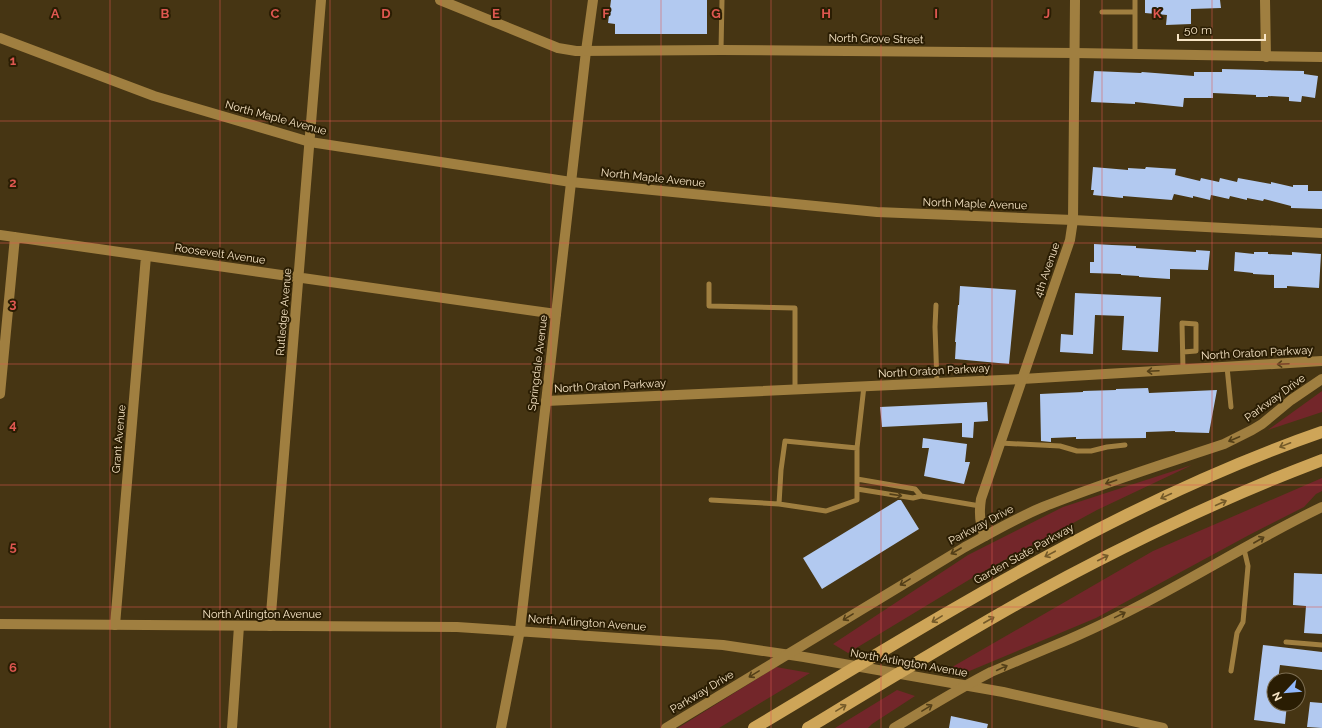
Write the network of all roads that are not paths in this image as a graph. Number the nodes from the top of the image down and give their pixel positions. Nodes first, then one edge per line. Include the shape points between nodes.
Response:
1 (321, 0) edge
2 (440, 0) edge
3 (594, 0) edge
4 (722, 0) edge
5 (1075, 0) edge
6 (1135, 0) edge
7 (1265, 0) edge
8 (1102, 12) dead end
9 (1135, 12) junction
10 (0, 38) edge
11 (721, 50) junction
12 (586, 51) junction
13 (1075, 53) junction
14 (1135, 54) junction
15 (1266, 57) junction
16 (1322, 57) edge
17 (310, 142) junction
18 (571, 182) junction
19 (1073, 220) junction
20 (1322, 233) edge
21 (0, 235) edge
22 (15, 237) junction
23 (146, 256) junction
24 (299, 277) junction
25 (709, 284) dead end
26 (936, 305) dead end
27 (556, 314) junction
28 (1182, 352) junction
29 (1322, 361) edge
30 (1227, 367) junction
31 (1183, 370) junction
32 (1022, 379) junction
33 (1322, 379) edge
34 (937, 383) junction
35 (864, 386) junction
36 (795, 390) junction
37 (0, 394) edge
38 (546, 401) junction
39 (1231, 407) dead end
40 (1322, 432) edge
41 (1000, 443) junction
42 (1125, 445) dead end
43 (857, 448) junction
44 (1322, 460) edge
45 (857, 479) junction
46 (857, 489) junction
47 (921, 496) junction
48 (711, 500) dead end
49 (779, 504) junction
50 (980, 506) junction
51 (1322, 507) edge
52 (985, 536) junction
53 (1244, 549) junction
54 (0, 624) edge
55 (115, 625) junction
56 (239, 626) junction
57 (270, 626) junction
58 (520, 630) junction
59 (1286, 642) dead end
60 (1322, 645) edge
61 (788, 654) junction
62 (1231, 671) dead end
63 (967, 685) junction
64 (232, 728) edge
65 (501, 728) edge
66 (666, 728) edge
67 (754, 728) edge
68 (808, 728) edge
69 (894, 728) edge
70 (1163, 728) edge

1 - 17 street, Rutledge Avenue
2 - 12 street, North Grove Street via 558,48
3 - 12 street, Springdale Avenue
4 - 11 lane
5 - 13 street, 4th Avenue
6 - 9 lane
7 - 15 street
8 - 9 lane
9 - 14 lane
10 - 17 street, North Maple Avenue via 154,96
11 - 12 street, North Grove Street
11 - 13 street, North Grove Street
12 - 18 street, Springdale Avenue
13 - 14 street, North Grove Street
13 - 19 street, 4th Avenue
14 - 15 street, North Grove Street
15 - 16 street, North Grove Street
17 - 18 street, North Maple Avenue
17 - 24 street, Rutledge Avenue
18 - 19 street, North Maple Avenue via 868,212
18 - 27 street, Springdale Avenue
19 - 20 street, North Maple Avenue
19 - 32 street, 4th Avenue via 1070,240
21 - 22 street, Roosevelt Avenue
22 - 23 street, Roosevelt Avenue
22 - 37 street
23 - 24 street, Roosevelt Avenue
23 - 55 street, Grant Avenue
24 - 27 street, Roosevelt Avenue
24 - 57 street, Rutledge Avenue
25 - 36 lane via 709,306 795,308
26 - 34 lane
27 - 38 street, Springdale Avenue
28 - 28 lane via 1182,323 1196,324 1196,351
28 - 31 lane
29 -> 30 street, North Oraton Parkway
30 - 31 street, North Oraton Parkway
30 - 39 lane
31 -> 32 street, North Oraton Parkway
32 - 34 street, North Oraton Parkway
32 - 41 street, 4th Avenue
33 -> 52 street, Parkway Drive via 1243,436 1062,500 1023,516
34 - 35 street, North Oraton Parkway
35 - 36 street, North Oraton Parkway
35 - 43 lane
36 - 38 street, North Oraton Parkway
38 - 58 street, Springdale Avenue
40 -> 67 highway, Garden State Parkway via 1191,485 1062,548 946,613
41 - 42 lane via 1060,446 1077,451
41 - 50 street, 4th Avenue
43 - 45 lane
43 - 49 lane via 785,441
68 -> 44 highway via 959,637 1093,564 1195,514
45 - 46 lane
45 - 47 lane via 915,489
46 -> 47 lane via 913,498
46 - 49 lane via 857,500 826,511
47 - 50 lane
48 - 49 lane
50 - 52 street, 4th Avenue via 980,522
53 -> 51 street
52 -> 61 street, Parkway Drive
53 - 62 lane via 1248,566 1243,622 1237,633
63 -> 53 street via 1128,612
54 - 55 street, North Arlington Avenue
55 - 56 street, North Arlington Avenue
56 - 57 street, North Arlington Avenue
56 - 64 street
57 - 58 street, North Arlington Avenue via 457,626
58 - 61 street, North Arlington Avenue via 723,645
58 - 65 street, Springdale Avenue
59 - 60 lane
61 - 63 street, North Arlington Avenue
61 -> 66 street, Parkway Drive
69 -> 63 street
63 - 70 street, North Arlington Avenue

